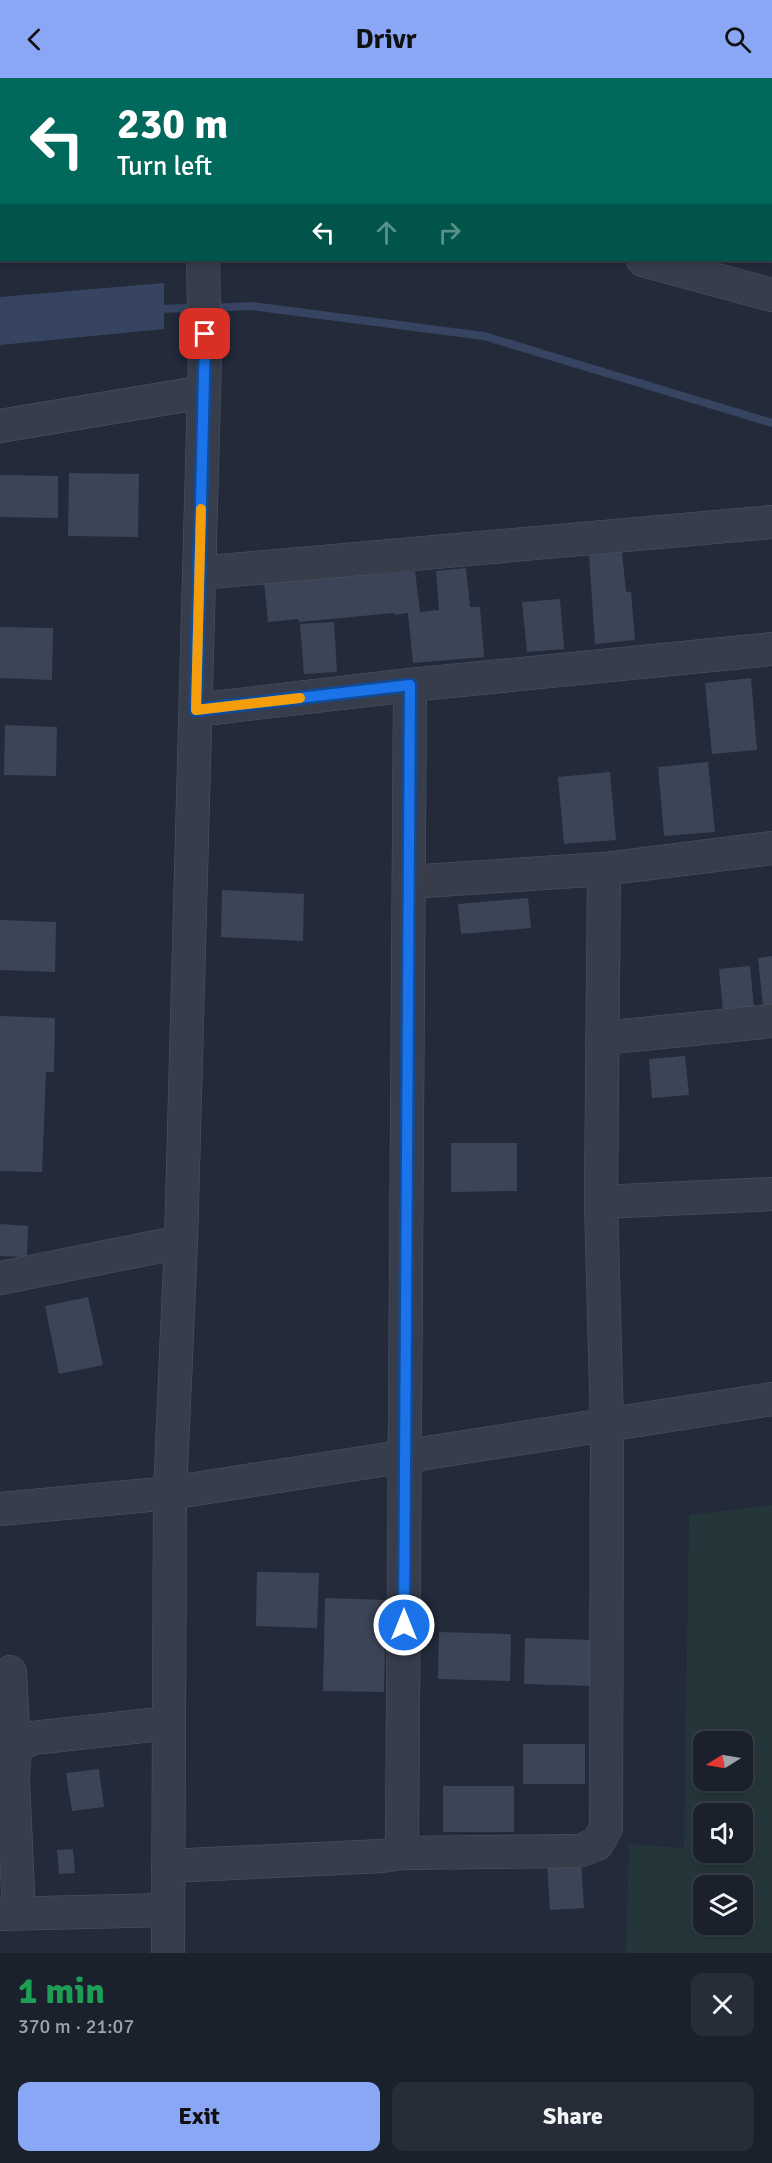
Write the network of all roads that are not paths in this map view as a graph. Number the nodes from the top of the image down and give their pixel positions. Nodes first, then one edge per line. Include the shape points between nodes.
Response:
1 (647, 261) edge
2 (202, 265) edge
3 (772, 295) edge
4 (204, 392) junction
5 (0, 426) edge
6 (772, 522) edge
7 (199, 573) junction
8 (772, 649) edge
9 (410, 685) junction
10 (196, 710) junction
11 (772, 848) edge
12 (604, 869) junction
13 (409, 882) junction
14 (772, 1021) edge
15 (602, 1038) junction
16 (772, 1194) edge
17 (601, 1202) junction
18 (181, 1242) junction
19 (0, 1278) edge
20 (772, 1399) edge
21 (607, 1426) junction
22 (405, 1458) junction
23 (171, 1493) junction
24 (0, 1509) edge
25 (10, 1672) dead end
26 (169, 1723) junction
27 (14, 1750) junction
28 (402, 1854) junction
29 (168, 1866) junction
30 (168, 1910) junction
31 (9, 1914) edge
32 (168, 1953) edge

1 - 3 street
2 - 4 street
4 - 5 street
4 - 7 street
6 - 7 street
7 - 10 street
8 - 9 street
9 - 10 street
9 - 13 street
10 - 18 street
11 - 12 street
12 - 13 street
12 - 15 street
13 - 22 street
14 - 15 street
15 - 17 street
16 - 17 street
17 - 21 street
18 - 19 street
18 - 23 street
20 - 21 street
21 - 22 street
21 - 28 street via 606,1828 597,1844 579,1851
22 - 23 street
22 - 28 street
23 - 24 street
23 - 26 street
25 - 27 street
26 - 27 street via 33,1738
26 - 29 street
27 - 31 street
28 - 29 street
29 - 30 street
30 - 31 street
30 - 32 street

